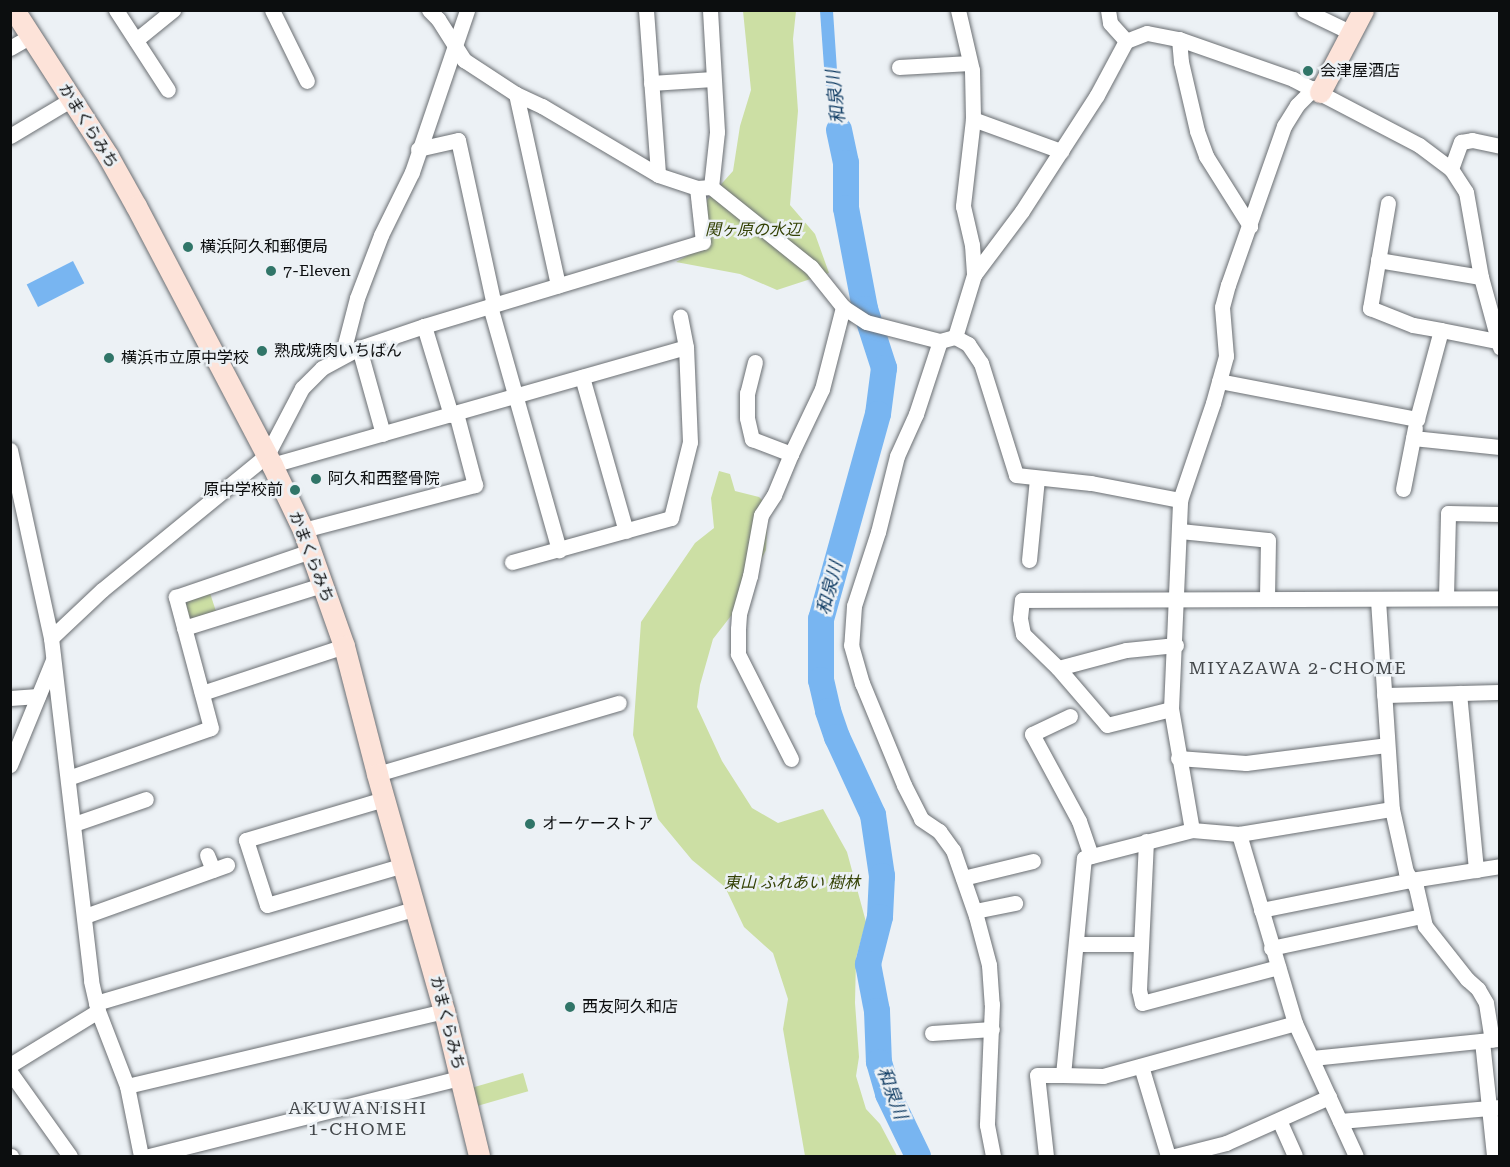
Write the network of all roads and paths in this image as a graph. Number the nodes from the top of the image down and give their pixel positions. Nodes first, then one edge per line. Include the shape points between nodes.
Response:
1 (14, 10) edge
2 (116, 10) edge
3 (173, 10) edge
4 (272, 10) edge
5 (429, 10) edge
6 (467, 10) edge
7 (646, 10) edge
8 (710, 10) edge
9 (958, 10) edge
10 (1108, 10) edge
11 (1304, 10) edge
12 (1363, 10) edge
13 (1352, 33) junction
14 (31, 36) junction
15 (1179, 39) junction
16 (136, 40) junction
17 (1126, 41) junction
18 (10, 48) edge
19 (456, 49) junction
20 (970, 63) junction
21 (899, 67) dead end
22 (713, 78) junction
23 (307, 81) dead end
24 (651, 83) junction
25 (168, 90) dead end
26 (1317, 90) junction
27 (516, 94) junction
28 (72, 99) junction
29 (973, 119) junction
30 (10, 136) edge
31 (1500, 146) edge
32 (418, 149) junction
33 (1061, 151) junction
34 (1451, 169) junction
35 (658, 175) junction
36 (704, 187) junction
37 (1388, 203) dead end
38 (1250, 226) junction
39 (1378, 260) junction
40 (974, 275) junction
41 (1480, 277) junction
42 (558, 285) junction
43 (492, 305) junction
44 (843, 307) junction
45 (680, 317) dead end
46 (424, 326) junction
47 (1441, 330) junction
48 (947, 339) junction
49 (1498, 344) edge
50 (686, 347) junction
51 (359, 348) junction
52 (342, 356) junction
53 (755, 362) dead end
54 (582, 377) junction
55 (1219, 381) junction
56 (516, 397) junction
57 (454, 414) junction
58 (1417, 419) junction
59 (383, 435) junction
60 (1413, 438) junction
61 (1500, 447) edge
62 (10, 450) edge
63 (791, 454) junction
64 (269, 460) junction
65 (1037, 479) junction
66 (1403, 489) dead end
67 (1180, 500) junction
68 (1500, 514) edge
69 (303, 530) junction
70 (626, 531) junction
71 (1180, 531) junction
72 (559, 550) junction
73 (310, 551) junction
74 (1029, 560) dead end
75 (512, 562) dead end
76 (322, 585) junction
77 (1178, 597) junction
78 (1446, 597) junction
79 (1267, 598) junction
80 (1500, 598) edge
81 (1378, 600) junction
82 (184, 628) junction
83 (51, 638) junction
84 (1176, 645) junction
85 (344, 646) junction
86 (53, 659) junction
87 (1058, 668) junction
88 (1500, 692) edge
89 (202, 693) junction
90 (1459, 693) junction
91 (1384, 695) junction
92 (38, 696) junction
93 (10, 698) edge
94 (619, 703) dead end
95 (1172, 709) junction
96 (1070, 716) dead end
97 (1386, 745) junction
98 (1178, 758) junction
99 (791, 759) dead end
100 (10, 765) edge
101 (377, 774) junction
102 (68, 778) junction
103 (146, 799) dead end
104 (384, 799) junction
105 (1392, 808) junction
106 (74, 824) junction
107 (1192, 830) junction
108 (1239, 834) junction
109 (1146, 841) junction
110 (1091, 856) junction
111 (1033, 861) dead end
112 (216, 863) dead end
113 (404, 865) junction
114 (1500, 867) edge
115 (1476, 870) junction
116 (963, 878) junction
117 (1411, 880) junction
118 (1015, 903) dead end
119 (416, 908) junction
120 (1261, 910) junction
121 (975, 911) junction
122 (85, 916) junction
123 (1422, 916) junction
124 (1076, 944) junction
125 (1141, 944) junction
126 (1271, 948) junction
127 (1278, 967) junction
128 (97, 1007) junction
129 (444, 1011) junction
130 (1295, 1023) junction
131 (992, 1029) junction
132 (932, 1033) dead end
133 (1491, 1040) edge
134 (1312, 1058) junction
135 (10, 1065) edge
136 (1141, 1066) junction
137 (10, 1072) edge
138 (1063, 1075) junction
139 (460, 1078) junction
140 (127, 1086) junction
141 (1329, 1096) junction
142 (1494, 1107) edge
143 (1279, 1120) junction
144 (1340, 1121) junction
145 (1227, 1150) edge
146 (69, 1156) edge
147 (141, 1156) edge
148 (148, 1156) edge
149 (479, 1156) edge
150 (993, 1156) edge
151 (1046, 1156) edge
152 (1168, 1156) edge
153 (1175, 1156) edge
154 (1295, 1156) edge
155 (1356, 1156) edge
156 (1494, 1156) edge

1 - 14 street, かまくらみち
2 - 16 street
3 - 16 street
4 - 23 street
5 - 19 street
6 - 19 street
7 - 24 street
8 - 22 street
9 - 20 street
10 - 17 street via 1110,23
11 - 13 street
12 - 13 street
13 - 26 street
14 - 18 street
14 - 28 street, かまくらみち
15 - 17 street via 1147,33
15 - 26 street
15 - 38 street via 1181,62 1206,156
16 - 25 street
17 - 33 street
19 - 27 street via 464,60
19 - 32 street
20 - 21 street
20 - 29 street
22 - 24 street
22 - 36 street via 717,132
24 - 35 street
26 - 34 street via 1419,145
26 - 38 street via 1297,105 1284,126
27 - 35 street
27 - 42 street
28 - 30 street
28 - 64 street, かまくらみち via 136,206
29 - 33 street
29 - 40 street via 963,206
31 - 34 street via 1472,140 1461,142
32 - 43 street via 458,140
32 - 52 street via 357,298
33 - 40 street via 1023,211
34 - 41 street via 1466,192
35 - 36 street
36 - 42 street via 703,243
36 - 44 street via 812,267
37 - 39 street
38 - 55 street via 1222,307 1226,356
39 - 41 street
39 - 47 street via 1370,308 1413,325
40 - 48 street
41 - 49 street
42 - 43 street
43 - 46 street
43 - 56 street
44 - 48 street via 866,322
44 - 63 street via 822,389
45 - 50 street
46 - 51 street
46 - 57 street
47 - 49 street
47 - 58 street
48 - 65 street via 968,344 981,363 1016,475
48 - 116 street via 897,456 854,606 851,645 862,683 904,785 921,819 939,831 953,850
50 - 54 street
50 - 70 street via 690,442 671,518
51 - 52 street
51 - 59 street
52 - 64 street via 322,368 302,388
53 - 63 street via 747,393 747,418 753,439
54 - 56 street
54 - 70 street
55 - 58 street
55 - 67 street
56 - 57 street
56 - 72 street
57 - 59 street
57 - 69 street via 475,485
58 - 60 street
59 - 64 street
60 - 61 street
60 - 66 street
62 - 83 street
63 - 99 street via 761,515 738,629 738,654
64 - 69 street, かまくらみち
64 - 83 street via 102,590
65 - 67 street via 1091,483
65 - 74 street
67 - 71 street
68 - 78 street via 1448,513
69 - 73 street, かまくらみち
70 - 72 street
71 - 77 street
71 - 79 street via 1268,540
72 - 75 street
73 - 76 street, かまくらみち
73 - 82 street via 176,597
76 - 82 street
76 - 85 street, かまくらみち
77 - 79 street
77 - 84 street
77 - 87 street via 1022,600 1023,634
78 - 80 street
78 - 81 street
79 - 81 street
81 - 91 street
82 - 89 street
83 - 86 street
84 - 87 street via 1126,650
84 - 95 street
85 - 89 street
85 - 101 street, かまくらみち
86 - 92 street
86 - 102 street
87 - 95 street via 1107,725
88 - 90 street
89 - 102 street via 211,728
90 - 91 street
90 - 115 street
91 - 97 street
92 - 93 street
92 - 100 street
94 - 101 street
95 - 98 street
96 - 110 street via 1032,734 1079,821
97 - 98 street via 1246,763
97 - 105 street
98 - 107 street
101 - 104 street, かまくらみち
102 - 106 street
103 - 106 street
104 - 113 street, かまくらみち
104 - 113 street via 246,840 267,905
105 - 108 street
105 - 117 street
106 - 122 street
107 - 108 street
107 - 109 street
108 - 120 street
109 - 110 street
109 - 125 street
110 - 124 street via 1084,858
111 - 116 street
112 - 122 street
113 - 119 street, かまくらみち
114 - 115 street
115 - 117 street
116 - 121 street
117 - 120 street
117 - 123 street
118 - 121 street
119 - 128 street
119 - 129 street, かまくらみち
120 - 126 street
121 - 131 street via 988,965
122 - 128 street
123 - 126 street
123 - 133 street via 1425,926 1486,1003
124 - 125 street
124 - 138 street
125 - 127 street via 1142,1003
126 - 127 street
127 - 130 street
128 - 135 street
128 - 140 street
129 - 139 street, かまくらみち
129 - 140 street
130 - 134 street
130 - 136 street
131 - 132 street
131 - 150 street via 987,1125
133 - 134 street
133 - 142 street
134 - 141 street
136 - 138 street via 1103,1076
136 - 152 street
137 - 146 street
138 - 151 street via 1037,1075
139 - 148 street
139 - 149 street, かまくらみち
140 - 147 street
141 - 143 street
141 - 144 street
142 - 144 street
142 - 156 street
143 - 145 street
143 - 154 street
144 - 155 street
145 - 153 street

